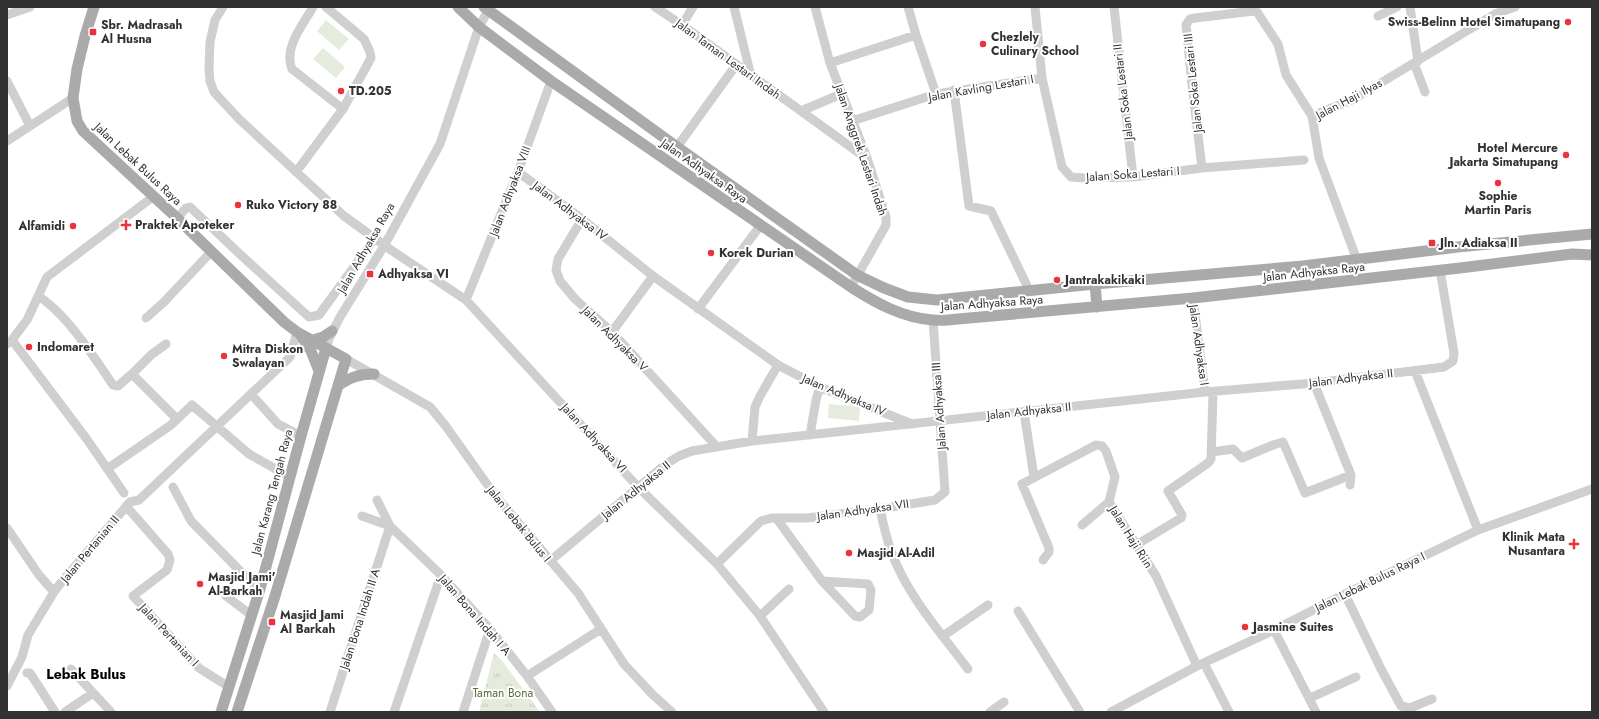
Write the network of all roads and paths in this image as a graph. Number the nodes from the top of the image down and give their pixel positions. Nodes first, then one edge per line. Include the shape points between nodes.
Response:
1 (30, 7) edge
2 (94, 7) edge
3 (224, 7) edge
4 (313, 7) edge
5 (326, 7) edge
6 (458, 7) edge
7 (655, 7) edge
8 (694, 7) edge
9 (734, 7) edge
10 (908, 7) edge
11 (1034, 7) edge
12 (1114, 7) edge
13 (1397, 7) edge
14 (1410, 7) edge
15 (1515, 7) edge
16 (487, 8) edge
17 (818, 8) edge
18 (7, 15) edge
19 (1378, 16) dead end
20 (682, 24) junction
21 (479, 27) junction
22 (916, 35) junction
23 (1416, 62) junction
24 (830, 63) junction
25 (736, 65) junction
26 (751, 76) junction
27 (1042, 78) junction
28 (7, 81) edge
29 (551, 81) junction
30 (954, 90) junction
31 (1426, 92) dead end
32 (842, 94) junction
33 (936, 94) junction
34 (72, 98) junction
35 (343, 109) junction
36 (801, 111) junction
37 (1312, 116) junction
38 (852, 122) junction
39 (30, 126) junction
40 (7, 141) edge
41 (677, 147) junction
42 (866, 158) junction
43 (1304, 160) dead end
44 (1202, 168) junction
45 (296, 172) junction
46 (518, 172) junction
47 (1133, 176) junction
48 (154, 196) junction
49 (178, 218) junction
50 (582, 219) junction
51 (760, 226) junction
52 (1592, 234) edge
53 (375, 238) junction
54 (384, 246) junction
55 (212, 251) junction
56 (1592, 255) edge
57 (1357, 260) junction
58 (1440, 270) junction
59 (857, 275) junction
60 (653, 276) junction
61 (1095, 284) junction
62 (850, 287) junction
63 (1029, 290) junction
64 (38, 296) junction
65 (1193, 298) junction
66 (466, 300) junction
67 (1097, 307) junction
68 (698, 308) junction
69 (146, 318) dead end
70 (933, 320) junction
71 (298, 332) junction
72 (332, 332) junction
73 (612, 332) junction
74 (313, 340) junction
75 (10, 342) edge
76 (166, 344) dead end
77 (326, 348) junction
78 (346, 359) junction
79 (778, 365) junction
80 (1415, 370) junction
81 (320, 371) junction
82 (132, 374) junction
83 (374, 374) junction
84 (1314, 383) junction
85 (339, 385) junction
86 (820, 388) junction
87 (1209, 392) junction
88 (251, 394) junction
89 (1024, 412) junction
90 (176, 418) junction
91 (939, 420) junction
92 (913, 424) junction
93 (216, 427) junction
94 (810, 435) junction
95 (301, 436) junction
96 (752, 441) junction
97 (717, 447) junction
98 (1212, 456) junction
99 (107, 469) junction
100 (1351, 475) junction
101 (290, 477) junction
102 (1034, 477) junction
103 (1350, 485) dead end
104 (173, 487) dead end
105 (638, 487) junction
106 (1592, 489) edge
107 (945, 492) joint
108 (124, 493) dead end
109 (1109, 502) junction
110 (126, 506) junction
111 (880, 509) junction
112 (362, 516) dead end
113 (777, 519) junction
114 (374, 520) junction
115 (1082, 524) dead end
116 (390, 526) junction
117 (7, 528) edge
118 (1478, 530) junction
119 (1136, 545) junction
120 (1043, 560) dead end
121 (550, 561) junction
122 (717, 564) junction
123 (441, 575) junction
124 (822, 581) junction
125 (260, 589) junction
126 (788, 589) dead end
127 (54, 592) junction
128 (1345, 594) junction
129 (226, 596) dead end
130 (988, 605) dead end
131 (1018, 611) dead end
132 (251, 615) junction
133 (760, 616) junction
134 (490, 629) junction
135 (601, 629) junction
136 (1274, 630) junction
137 (943, 636) junction
138 (1201, 664) junction
139 (71, 669) dead end
140 (968, 669) dead end
141 (26, 673) dead end
142 (527, 676) junction
143 (1356, 677) dead end
144 (7, 686) edge
145 (228, 687) junction
146 (93, 693) junction
147 (1310, 698) junction
148 (1432, 699) dead end
149 (1004, 702) dead end
150 (55, 712) edge
151 (65, 712) edge
152 (111, 712) edge
153 (221, 712) edge
154 (237, 712) edge
155 (330, 712) edge
156 (394, 712) edge
157 (463, 712) edge
158 (552, 712) edge
159 (672, 712) edge
160 (824, 712) edge
161 (990, 712) edge
162 (1080, 712) edge
163 (1111, 712) edge
164 (1229, 712) edge
165 (1316, 712) edge

1 - 18 street
2 - 34 main road, Jalan Lebak Bulus Raya via 78,62
3 - 45 street, Jalan Adhyaksa VI via 215,20 210,42 210,81 214,92
4 - 35 street via 291,46 290,64 292,69
5 - 35 street via 364,39 371,58
6 - 21 main road, Jalan Adhyaksa Raya
7 - 20 street, Jalan Taman Lestari Indah
8 - 20 street
9 - 26 street
10 - 22 street
11 - 27 street
12 - 47 street, Jalan Soka Lestari II
13 - 19 street
14 - 23 street
15 - 23 street, Jalan Haji Ilyas via 1495,14
16 - 21 street
16 - 41 main road, Jalan Adhyaksa Raya
17 - 24 street, Jalan Anggrek Lestari Indah
20 - 25 street, Jalan Taman Lestari Indah
21 - 29 main road, Jalan Adhyaksa Raya
21 - 54 street, Jalan Adhyaksa Raya via 440,144
22 - 24 street
22 - 33 street
23 - 31 street
23 - 37 street, Jalan Haji Ilyas via 1354,99
24 - 32 street, Jalan Anggrek Lestari Indah
25 - 26 street, Jalan Taman Lestari Indah
25 - 41 street
26 - 36 street, Jalan Taman Lestari Indah
27 - 30 street, Jalan Kavling Lestari I
27 - 47 street, Jalan Soka Lestari I via 1065,172 1077,178
28 - 39 street
29 - 46 street, Jalan Adhyaksa VIII
29 - 51 main road, Jalan Adhyaksa Raya
30 - 33 street, Jalan Kavling Lestari I
30 - 63 street via 969,206 991,210
32 - 36 street
32 - 38 street, Jalan Anggrek Lestari Indah
33 - 38 street, Jalan Kavling Lestari I
34 - 39 street
34 - 48 main road, Jalan Lebak Bulus Raya via 77,121 83,131
35 - 45 street
36 - 42 street, Jalan Taman Lestari Indah
37 - 44 street, Jalan Soka Lestari III via 1286,75 1278,44 1257,12 1190,19 1186,24
37 - 57 street, Jalan Haji Ilyas via 1321,162
38 - 42 street, Jalan Anggrek Lestari Indah
39 - 40 street
41 - 59 main road, Jalan Adhyaksa Raya
42 - 59 street, Jalan Anggrek Lestari Indah via 886,217 886,225
43 - 44 street, Jalan Soka Lestari I
44 - 47 street, Jalan Soka Lestari I
45 - 53 street, Jalan Adhyaksa VI via 344,216
46 - 50 street, Jalan Adhyaksa IV
46 - 66 street, Jalan Adhyaksa VIII
48 - 49 main road, Jalan Lebak Bulus Raya
48 - 64 street via 48,277
49 - 53 street via 190,207 309,317 319,315
49 - 55 main road, Jalan Lebak Bulus Raya
50 - 60 street, Jalan Adhyaksa IV
50 - 73 street, Jalan Adhyaksa V via 558,259 556,270 560,281 575,299
51 - 62 main road, Jalan Adhyaksa Raya
51 - 68 street
52 - 57 main road, Jalan Adhyaksa Raya
53 - 54 street, Jalan Adhyaksa VI
54 - 66 street, Jalan Adhyaksa VI
54 - 72 street, Jalan Adhyaksa Raya
55 - 69 street
55 - 71 main road, Jalan Lebak Bulus Raya via 284,322
56 - 58 main road, Jalan Adhyaksa Raya via 1572,254
57 - 61 main road, Jalan Adhyaksa Raya
58 - 65 main road, Jalan Adhyaksa Raya
58 - 80 street, Jalan Adhyaksa II via 1454,353 1453,361 1444,367
59 - 62 street, Jalan Anggrek Lestari Indah
59 - 63 main road, Jalan Adhyaksa Raya via 908,297 937,300
60 - 68 street, Jalan Adhyaksa IV
60 - 73 street
61 - 63 main road, Jalan Adhyaksa Raya
61 - 67 main road
62 - 70 main road, Jalan Adhyaksa Raya via 881,306 913,317
64 - 75 street via 28,320
64 - 82 street via 49,302 85,344 113,385 118,386
65 - 67 main road, Jalan Adhyaksa Raya
65 - 87 street, Jalan Adhyaksa I
66 - 105 street, Jalan Adhyaksa VI
67 - 70 main road, Jalan Adhyaksa Raya
68 - 79 street, Jalan Adhyaksa IV
70 - 91 street, Jalan Adhyaksa III
71 - 74 main road, Jalan Lebak Bulus Raya
71 - 81 main road
71 - 88 street via 290,357
72 - 74 main road
72 - 77 street, Jalan Adhyaksa Raya
73 - 97 street, Jalan Adhyaksa V
74 - 77 main road, Jalan Lebak Bulus Raya
75 - 99 street via 86,438
76 - 82 street
77 - 78 main road, Jalan Lebak Bulus Raya
77 - 81 main road, Jalan Karang Tengah Raya
78 - 83 street, Jalan Lebak Bulus I
78 - 85 main road
79 - 86 street, Jalan Adhyaksa IV
79 - 96 street via 755,407
80 - 84 street, Jalan Adhyaksa II
80 - 118 street
81 - 95 main road, Jalan Karang Tengah Raya
82 - 90 street
83 - 85 main road via 361,374
83 - 121 street, Jalan Lebak Bulus I via 430,407 494,494
84 - 87 street, Jalan Adhyaksa II
84 - 100 street
85 - 154 main road
86 - 92 street, Jalan Adhyaksa IV
86 - 94 street
87 - 89 street, Jalan Adhyaksa II
87 - 98 street, Jalan Adhyaksa I
88 - 93 street
88 - 95 street via 278,424
89 - 91 street, Jalan Adhyaksa II
89 - 102 street
90 - 93 street via 192,405
90 - 99 street via 171,425
91 - 92 street, Jalan Adhyaksa II
91 - 107 street, Jalan Adhyaksa III
92 - 94 street, Jalan Adhyaksa II
93 - 101 street via 249,454
93 - 110 street via 139,500
94 - 96 street, Jalan Adhyaksa II
95 - 101 main road, Jalan Karang Tengah Raya
96 - 97 street, Jalan Adhyaksa II
97 - 105 street, Jalan Adhyaksa II via 679,456
98 - 100 street via 1233,449 1242,458 1283,442 1305,494
98 - 119 street via 1208,463 1168,491 1182,515 1181,518
99 - 108 street
100 - 103 street
101 - 125 main road, Jalan Karang Tengah Raya
102 - 109 street, Jalan Haji Riin via 1096,445 1102,446 1116,477
102 - 120 street via 1022,486 1049,548
104 - 125 street via 191,521
105 - 121 street, Jalan Adhyaksa II
105 - 122 street, Jalan Adhyaksa VI
106 - 118 street, Jalan Lebak Bulus Raya I
107 - 111 street, Jalan Adhyaksa VII via 935,500
109 - 115 street
109 - 119 street, Jalan Haji Riin
110 - 127 street, Jalan Pertanian II
110 - 145 street, Jalan Pertanian I via 168,554 170,560 168,570 133,596 199,668
111 - 113 street, Jalan Adhyaksa VII
111 - 137 street via 891,550 901,573 917,601
112 - 114 street, Jalan Bona Indah I A
113 - 122 street, Jalan Adhyaksa VII via 761,521
113 - 124 street
114 - 116 street, Jalan Bona Indah I A
114 - 116 street, Jalan Bona Indah I A via 379,504
116 - 123 street, Jalan Bona Indah I A
116 - 155 street, Jalan Bona Indah II A
117 - 127 street, Jalan Pertanian II via 39,575
118 - 128 street, Jalan Lebak Bulus Raya I
119 - 138 street, Jalan Haji Riin via 1156,576
121 - 135 street, Jalan Lebak Bulus I via 578,593
122 - 133 street, Jalan Adhyaksa VI
123 - 134 street, Jalan Bona Indah I A
123 - 156 street
124 - 124 street via 855,616 860,617 869,610 871,590 868,584
125 - 132 main road, Jalan Karang Tengah Raya
126 - 133 street
127 - 144 street, Jalan Pertanian II via 28,635 22,657
128 - 136 street, Jalan Lebak Bulus Raya I
128 - 148 street via 1401,706 1410,708
129 - 132 street
130 - 137 street
131 - 162 street
132 - 145 main road, Jalan Karang Tengah Raya
133 - 160 street, Jalan Adhyaksa VI
134 - 142 street, Jalan Bona Indah I A
134 - 157 street
135 - 142 street
135 - 159 street, Jalan Lebak Bulus I via 624,664
136 - 138 street, Jalan Lebak Bulus Raya I
136 - 147 street
137 - 140 street
138 - 163 street, Jalan Lebak Bulus Raya I
138 - 164 street, Jalan Haji Riin
139 - 146 street
141 - 150 street via 30,673
142 - 158 street, Jalan Bona Indah I A
143 - 147 street
145 - 153 main road, Jalan Karang Tengah Raya
146 - 151 street
146 - 152 street
147 - 165 street
149 - 161 street

